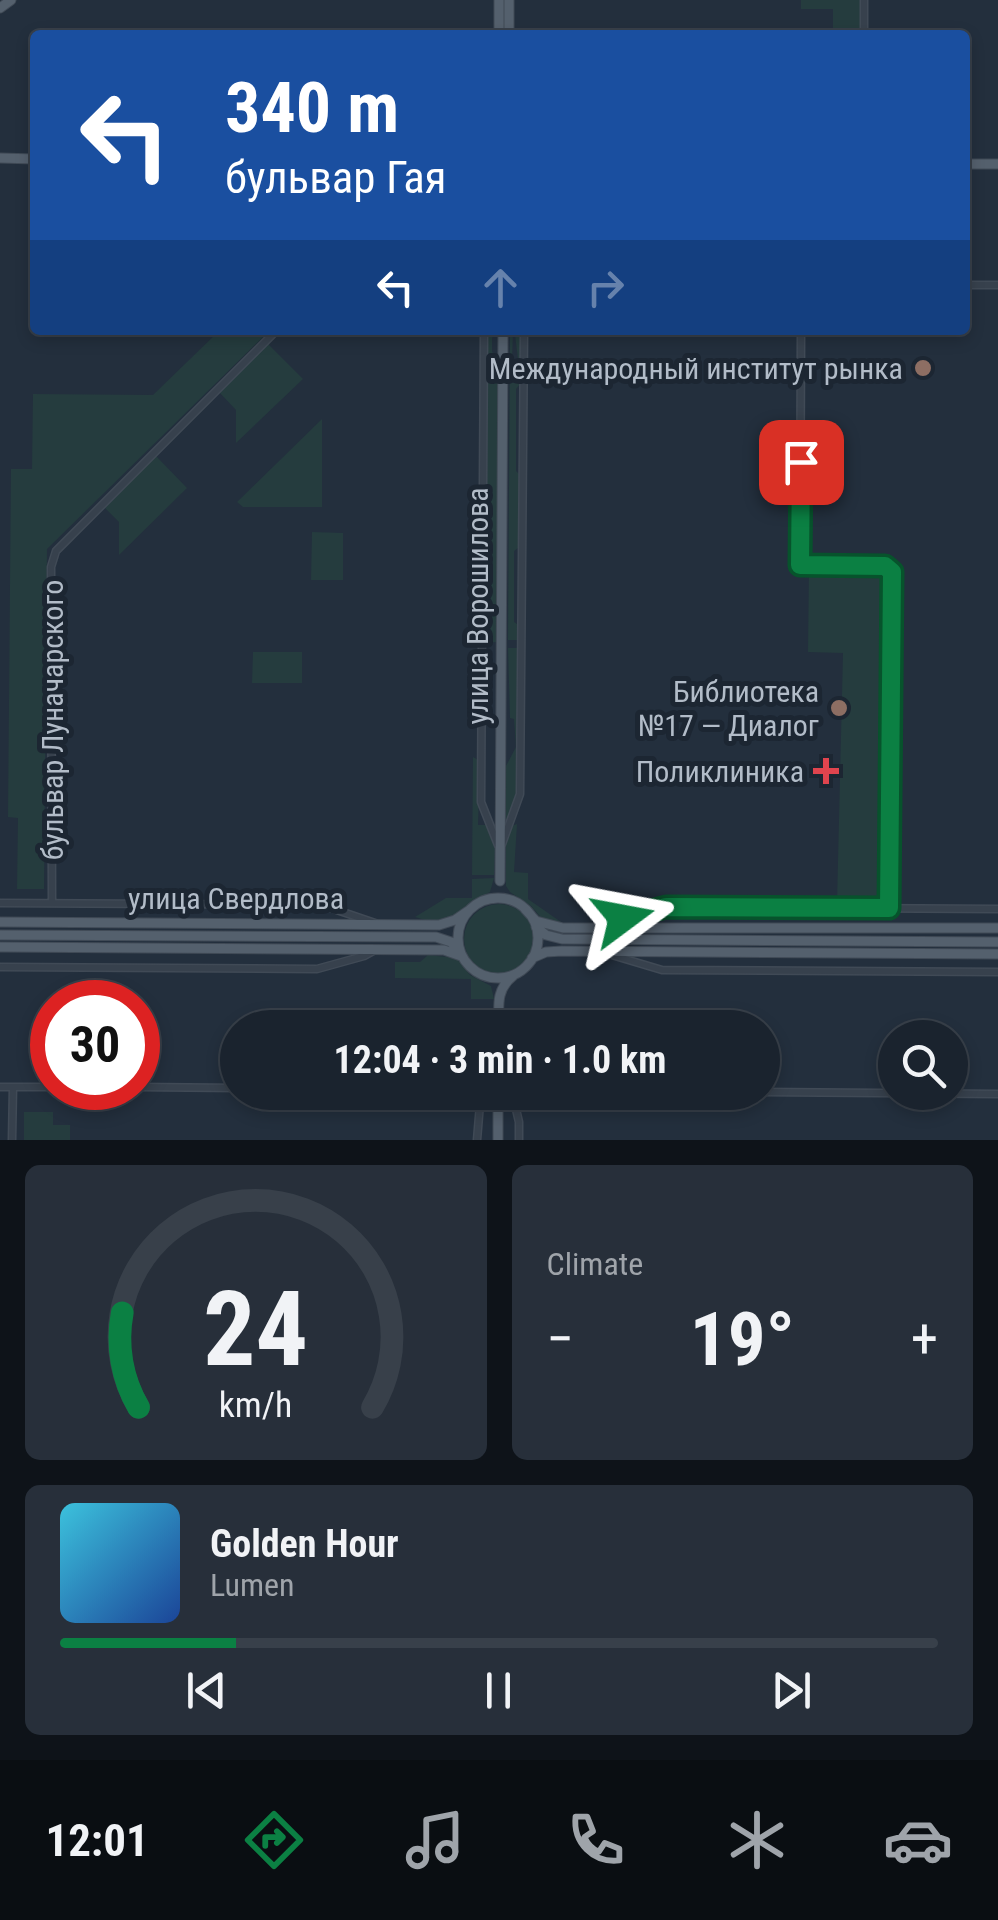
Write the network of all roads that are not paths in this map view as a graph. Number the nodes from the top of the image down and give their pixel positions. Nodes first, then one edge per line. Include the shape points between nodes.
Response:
1 (11, 0) edge
2 (500, 0) edge
3 (509, 0) edge
4 (864, 0) edge
5 (0, 8) edge
6 (499, 30) edge
7 (509, 30) edge
8 (864, 30) edge
9 (0, 158) edge
10 (30, 158) edge
11 (970, 164) edge
12 (998, 164) edge
13 (970, 285) edge
14 (998, 285) edge
15 (272, 335) edge
16 (484, 335) edge
17 (503, 335) edge
18 (524, 335) edge
19 (801, 335) edge
20 (500, 850) junction
21 (500, 881) junction
22 (480, 902) junction
23 (514, 902) junction
24 (0, 903) edge
25 (52, 903) junction
26 (889, 908) junction
27 (526, 909) junction
28 (998, 909) edge
29 (465, 915) junction
30 (0, 922) edge
31 (376, 924) junction
32 (536, 927) junction
33 (592, 928) junction
34 (998, 928) edge
35 (0, 935) edge
36 (436, 937) junction
37 (562, 938) junction
38 (998, 942) edge
39 (0, 947) edge
40 (375, 950) junction
41 (600, 952) junction
42 (534, 953) junction
43 (462, 954) junction
44 (998, 954) edge
45 (0, 968) edge
46 (998, 972) edge
47 (479, 973) junction
48 (517, 973) junction
49 (499, 995) junction
50 (499, 1010) edge
51 (0, 1086) edge
52 (13, 1086) junction
53 (30, 1086) edge
54 (160, 1087) edge
55 (220, 1088) edge
56 (780, 1092) edge
57 (998, 1094) edge
58 (480, 1110) edge
59 (498, 1110) edge
60 (517, 1110) edge
61 (12, 1140) edge
62 (478, 1140) edge
63 (498, 1140) edge
64 (519, 1140) edge

1 - 5 main road
2 - 6 main road
3 - 7 main road
4 - 8 street
9 - 10 main road
11 - 12 main road
13 - 14 street
15 - 25 street, бульвар Луначарского via 56,551
16 - 20 street via 481,802
17 - 20 main road, улица Ворошилова
18 - 20 street via 520,794
19 - 26 street via 800,565 885,566 892,572
20 - 21 main road, улица Ворошилова
21 - 22 main road
21 - 23 main road
22 - 23 main road
22 - 29 main road
23 - 27 main road
24 - 25 street
25 - 31 street via 322,905
26 - 28 street
26 - 33 street via 666,907
27 - 32 main road
27 - 33 main road via 545,925
29 - 31 main road, улица Свердлова via 448,924
29 - 36 main road
29 - 43 main road via 458,931
30 - 31 main road, улица Свердлова
32 - 37 main road
32 - 42 main road
33 - 34 main road
35 - 36 main road, улица Свердлова
36 - 43 main road
37 - 38 main road
37 - 42 main road
39 - 40 main road, улица Свердлова
40 - 43 main road, улица Свердлова
40 - 45 street via 317,969
41 - 42 main road
41 - 44 main road
41 - 46 street via 662,970
42 - 48 main road
43 - 47 main road
47 - 48 main road
47 - 49 main road
48 - 49 main road
49 - 50 main road
51 - 52 street
52 - 53 street
52 - 61 street
54 - 55 street
56 - 57 street
58 - 62 street
59 - 63 main road
60 - 64 street

